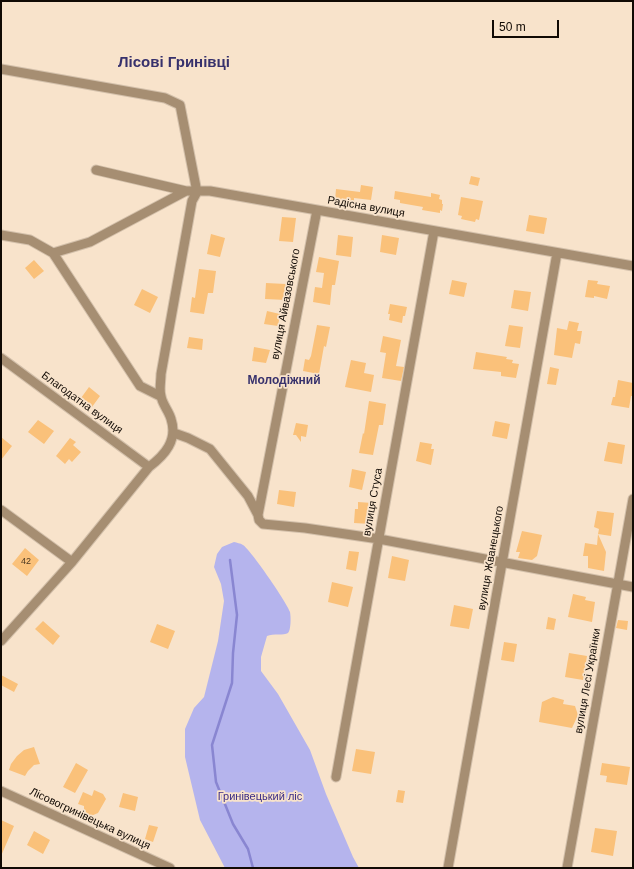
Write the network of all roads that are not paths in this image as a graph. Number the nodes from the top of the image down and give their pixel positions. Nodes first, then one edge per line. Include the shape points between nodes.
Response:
1 (1, 69) edge
2 (96, 170) dead end
3 (186, 191) junction
4 (197, 192) junction
5 (317, 210) junction
6 (434, 231) junction
7 (1, 235) edge
8 (53, 253) junction
9 (557, 253) junction
10 (633, 266) edge
11 (1, 358) edge
12 (160, 396) junction
13 (174, 433) junction
14 (149, 467) junction
15 (633, 499) edge
16 (1, 510) edge
17 (259, 518) junction
18 (379, 539) junction
19 (72, 562) junction
20 (502, 562) junction
21 (618, 584) junction
22 (633, 587) edge
23 (1, 641) edge
24 (336, 777) dead end
25 (1, 791) edge
26 (170, 868) edge
27 (448, 868) edge
28 (567, 868) edge

1 - 4 street via 165,98 180,105
2 - 3 street, Радісна вулиця
3 - 4 street, Радісна вулиця
3 - 8 street via 90,242
4 - 5 street, Радісна вулиця via 210,191
4 - 12 street via 192,201 161,374
5 - 6 street, Радісна вулиця
5 - 17 street, вулиця Айвазовського
6 - 9 street, Радісна вулиця
6 - 18 street, вулиця Стуса
7 - 8 street via 30,240
8 - 12 street via 140,386
9 - 10 street, Радісна вулиця
9 - 20 street, вулиця Жванецького
11 - 14 street, Благодатна вулиця
12 - 13 street via 171,419
13 - 14 street via 161,458
13 - 17 street via 210,449 248,496
14 - 19 street
15 - 21 street, вулиця Лесі Українки
16 - 19 street
17 - 18 street via 263,524
18 - 20 street
18 - 24 street, вулиця Стуса
19 - 23 street
20 - 21 street
20 - 27 street, вулиця Жванецького
21 - 22 street
21 - 28 street, вулиця Лесі Українки
25 - 26 street, Лісовогринівецька вулиця

